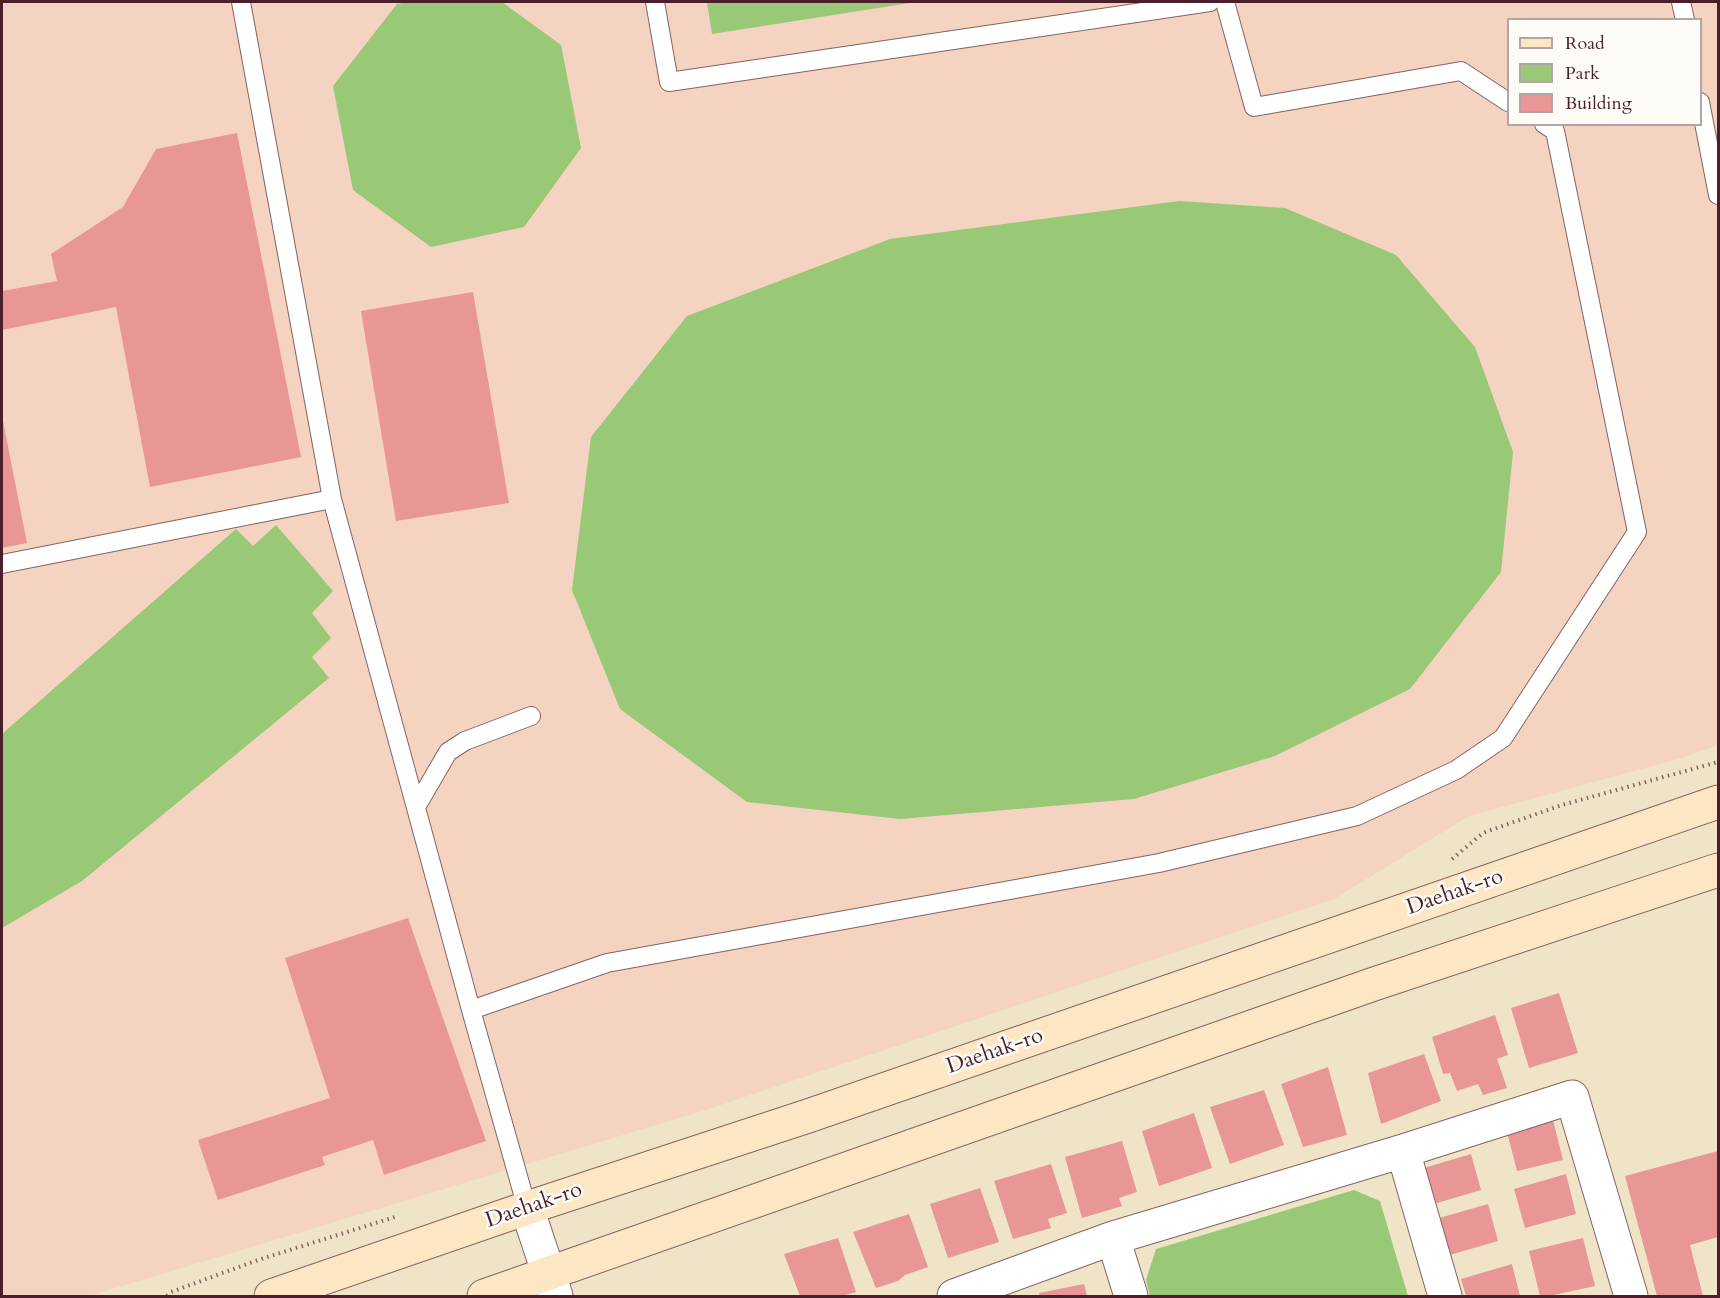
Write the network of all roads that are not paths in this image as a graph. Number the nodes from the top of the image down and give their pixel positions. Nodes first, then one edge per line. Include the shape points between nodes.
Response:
1 (241, 2) edge
2 (655, 2) edge
3 (1210, 2) edge
4 (1225, 2) edge
5 (1681, 2) edge
6 (1135, 7) edge
7 (1684, 18) edge
8 (1507, 101) edge
9 (1702, 107) edge
10 (1547, 126) edge
11 (1716, 173) edge
12 (1719, 195) edge
13 (332, 500) junction
14 (2, 564) edge
15 (531, 716) dead end
16 (1719, 802) edge
17 (416, 807) junction
18 (1719, 870) edge
19 (471, 1010) junction
20 (1403, 1151) junction
21 (527, 1208) junction
22 (1113, 1238) junction
23 (553, 1285) edge
24 (271, 1296) edge
25 (484, 1296) edge
26 (954, 1296) edge
27 (1131, 1296) edge
28 (1445, 1296) edge
29 (1631, 1296) edge

1 - 13 lane
2 - 6 lane via 669,82
3 - 6 lane
4 - 8 lane via 1254,107 1461,71
5 - 7 lane
9 - 11 lane
10 - 19 lane via 1555,132 1637,532 1503,738 1456,770 1357,816 1159,863 607,963
11 - 12 lane
13 - 14 lane
13 - 17 lane
15 - 17 lane via 465,741 448,752
16 - 21 street, Daehak-ro via 808,1116
17 - 19 lane
18 - 23 street via 1374,984
19 - 21 lane
20 - 22 street
20 - 28 street
20 - 29 street via 1572,1097
21 - 23 street
21 - 24 street, Daehak-ro
22 - 26 street
22 - 27 street
23 - 25 street

